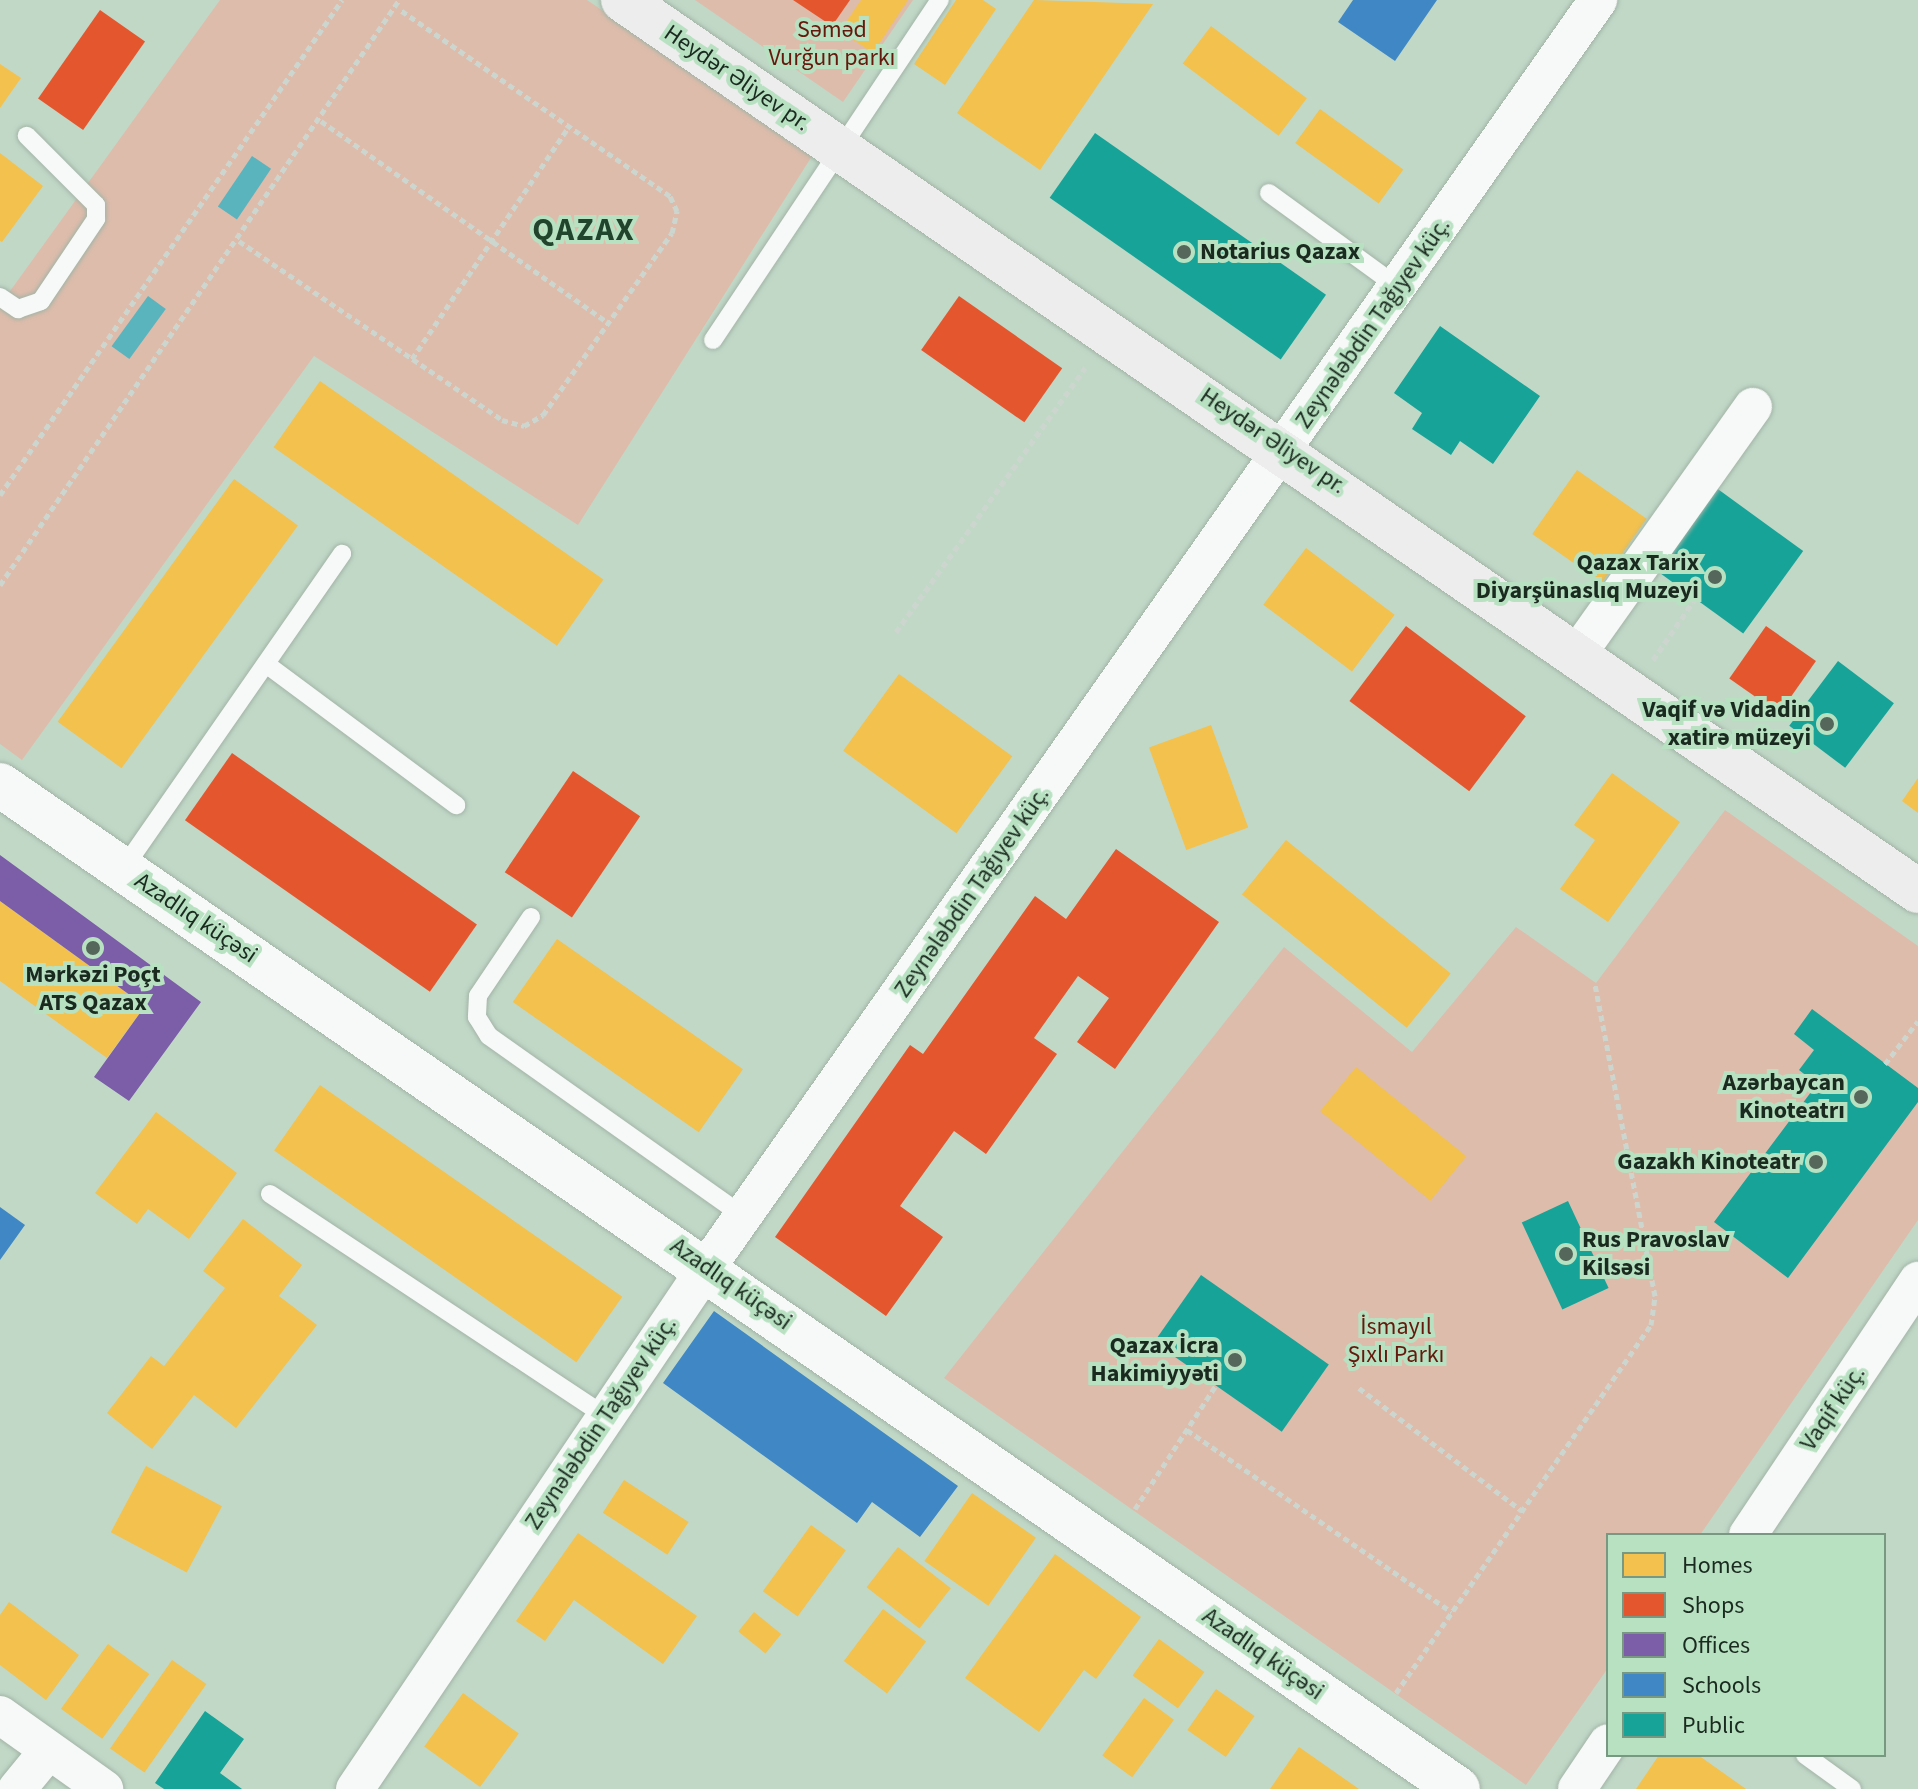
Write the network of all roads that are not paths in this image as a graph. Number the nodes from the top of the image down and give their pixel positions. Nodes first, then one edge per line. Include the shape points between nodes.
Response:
1 (623, 0) edge
2 (940, 0) edge
3 (1598, 0) edge
4 (27, 136) dead end
5 (840, 148) junction
6 (1269, 193) dead end
7 (1398, 287) junction
8 (0, 297) edge
9 (713, 340) dead end
10 (1753, 407) dead end
11 (1286, 449) junction
12 (342, 554) dead end
13 (1578, 653) junction
14 (266, 664) junction
15 (0, 785) edge
16 (456, 805) dead end
17 (123, 869) junction
18 (1918, 891) edge
19 (531, 917) dead end
20 (270, 1194) dead end
21 (743, 1216) junction
22 (707, 1267) junction
23 (1918, 1281) edge
24 (606, 1416) junction
25 (1749, 1533) edge
26 (0, 1715) edge
27 (1606, 1746) edge
28 (49, 1750) junction
29 (1808, 1757) edge
30 (17, 1789) edge
31 (104, 1789) edge
32 (355, 1789) edge
33 (1458, 1789) edge
34 (1577, 1789) edge
35 (1852, 1789) edge

1 - 5 main road, Heydər Əliyev pr.
2 - 5 lane
3 - 7 street, Zeynələbdin Tağıyev küç.
4 - 8 lane via 96,205 96,219 41,301 18,309
5 - 9 lane
5 - 11 main road, Heydər Əliyev pr.
6 - 7 lane
7 - 11 street, Zeynələbdin Tağıyev küç.
10 - 13 street
11 - 13 main road, Heydər Əliyev pr.
11 - 21 street, Zeynələbdin Tağıyev küç.
12 - 14 lane
13 - 18 main road, Heydər Əliyev pr.
14 - 16 lane
14 - 17 lane
15 - 17 street, Azadlıq küçəsi
17 - 22 street, Azadlıq küçəsi
19 - 21 lane via 478,996 477,1017 489,1036
20 - 24 lane
21 - 22 street, Zeynələbdin Tağıyev küç.
22 - 24 street, Zeynələbdin Tağıyev küç.
22 - 33 street, Azadlıq küçəsi
23 - 25 street, Vaqif küç.
24 - 32 street, Zeynələbdin Tağıyev küç.
26 - 28 street
27 - 34 street
28 - 30 street
28 - 31 street
29 - 35 lane

